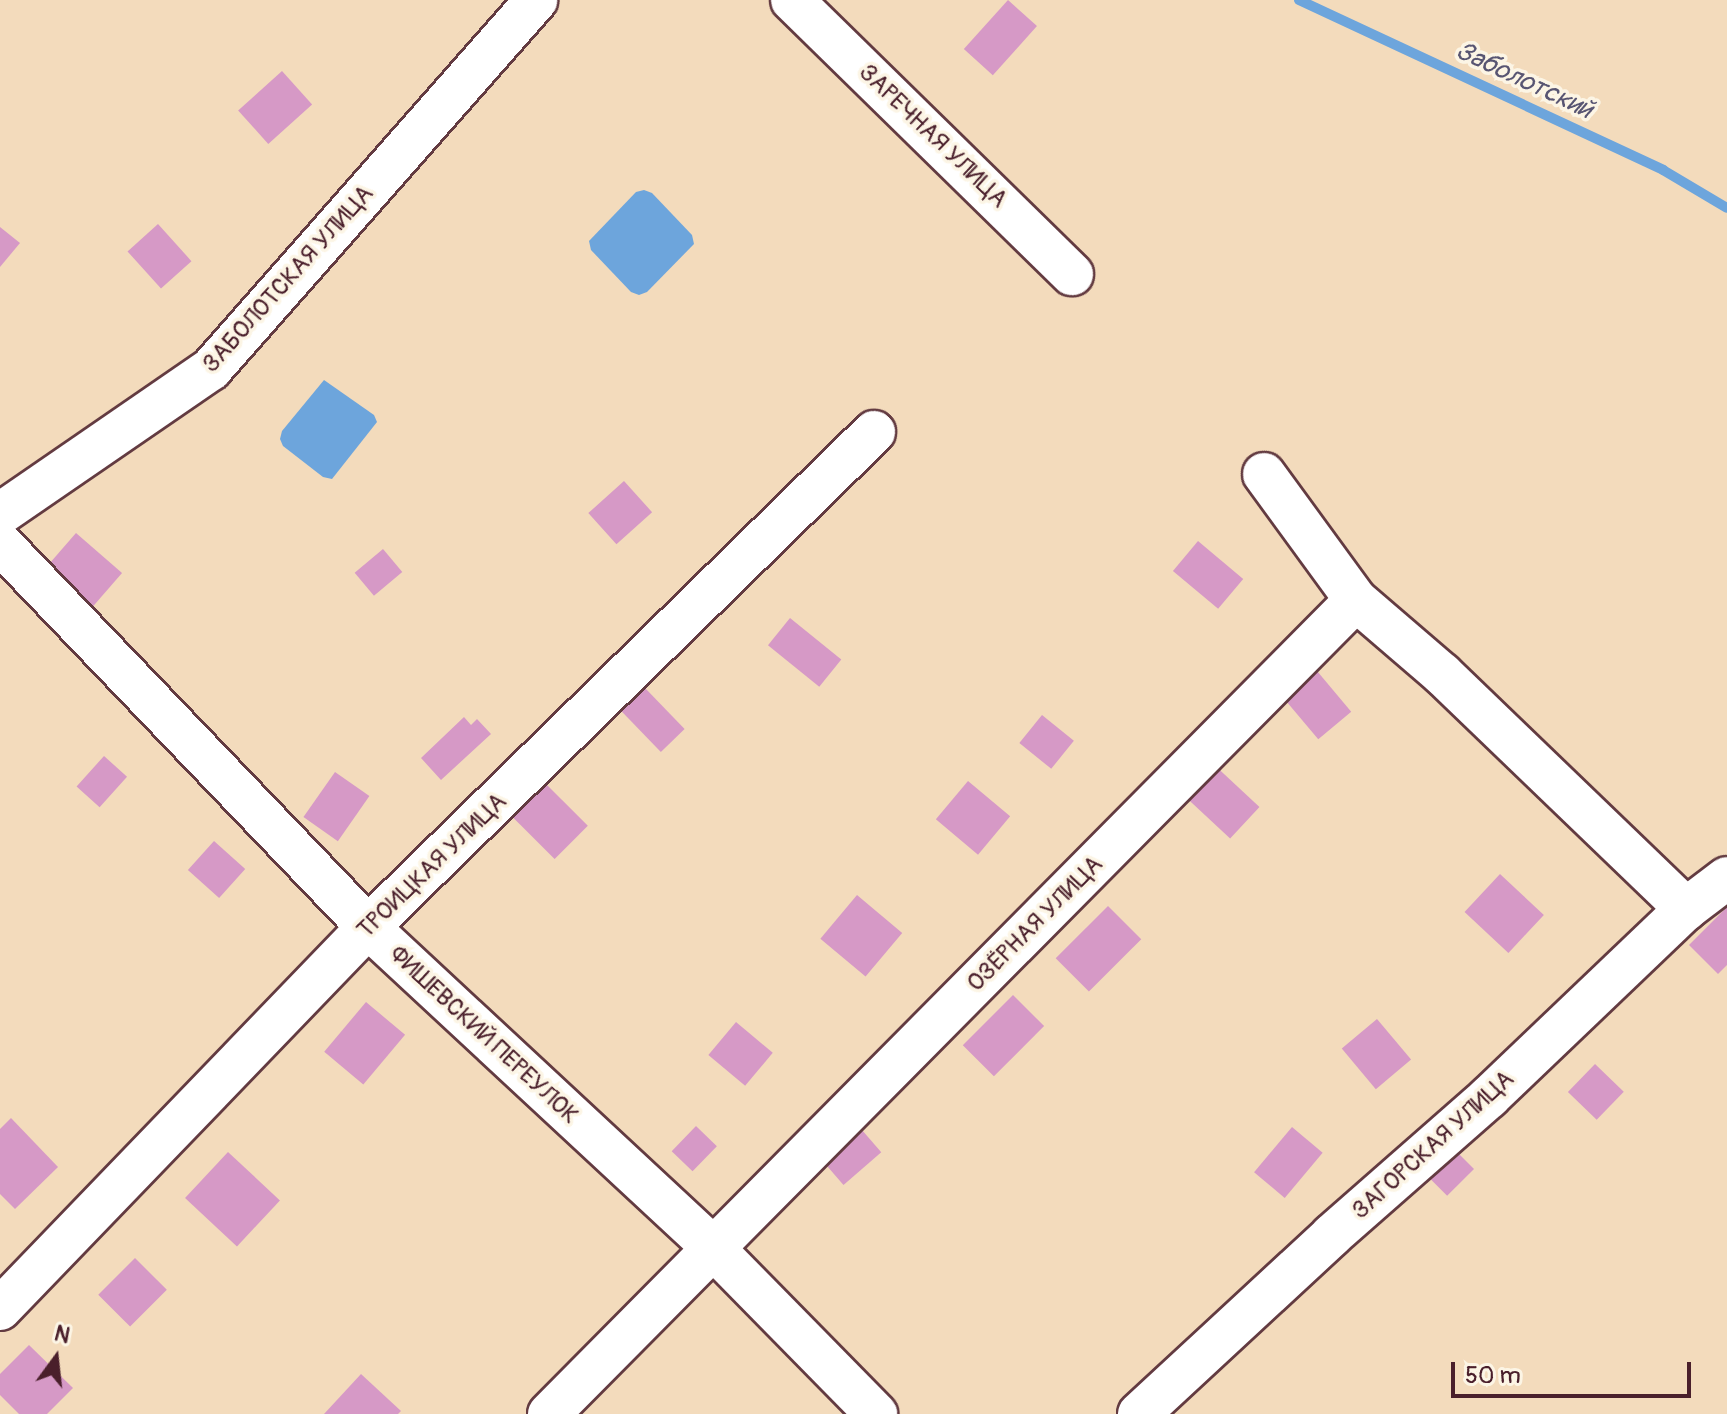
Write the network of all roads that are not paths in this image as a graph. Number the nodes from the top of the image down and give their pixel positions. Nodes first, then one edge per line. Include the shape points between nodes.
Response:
1 (536, 0) edge
2 (792, 0) edge
3 (1072, 274) dead end
4 (874, 432) dead end
5 (1264, 474) dead end
6 (0, 514) edge
7 (0, 543) edge
8 (1356, 600) junction
9 (1727, 878) edge
10 (1686, 909) junction
11 (368, 927) junction
12 (713, 1248) junction
13 (0, 1309) edge
14 (549, 1414) edge
15 (876, 1414) edge
16 (1139, 1414) edge

1 - 6 street, ЗАБОЛОТСКАЯ УЛИЦА via 211,369
2 - 3 street, ЗАРЕЧНАЯ УЛИЦА
4 - 11 street, ТРОИЦКАЯ УЛИЦА
5 - 8 street
7 - 11 street, ФИШЕВСКИЙ ПЕРЕУЛОК
8 - 10 street via 1442,674
8 - 12 street, ОЗЁРНАЯ УЛИЦА
9 - 10 street, ЗАГОРСКАЯ УЛИЦА
10 - 16 street, ЗАГОРСКАЯ УЛИЦА via 1489,1097
11 - 12 street, ФИШЕВСКИЙ ПЕРЕУЛОК
11 - 13 street, ТРОИЦКАЯ УЛИЦА
12 - 14 street, ОЗЁРНАЯ УЛИЦА
12 - 15 street, ФИШЕВСКИЙ ПЕРЕУЛОК

